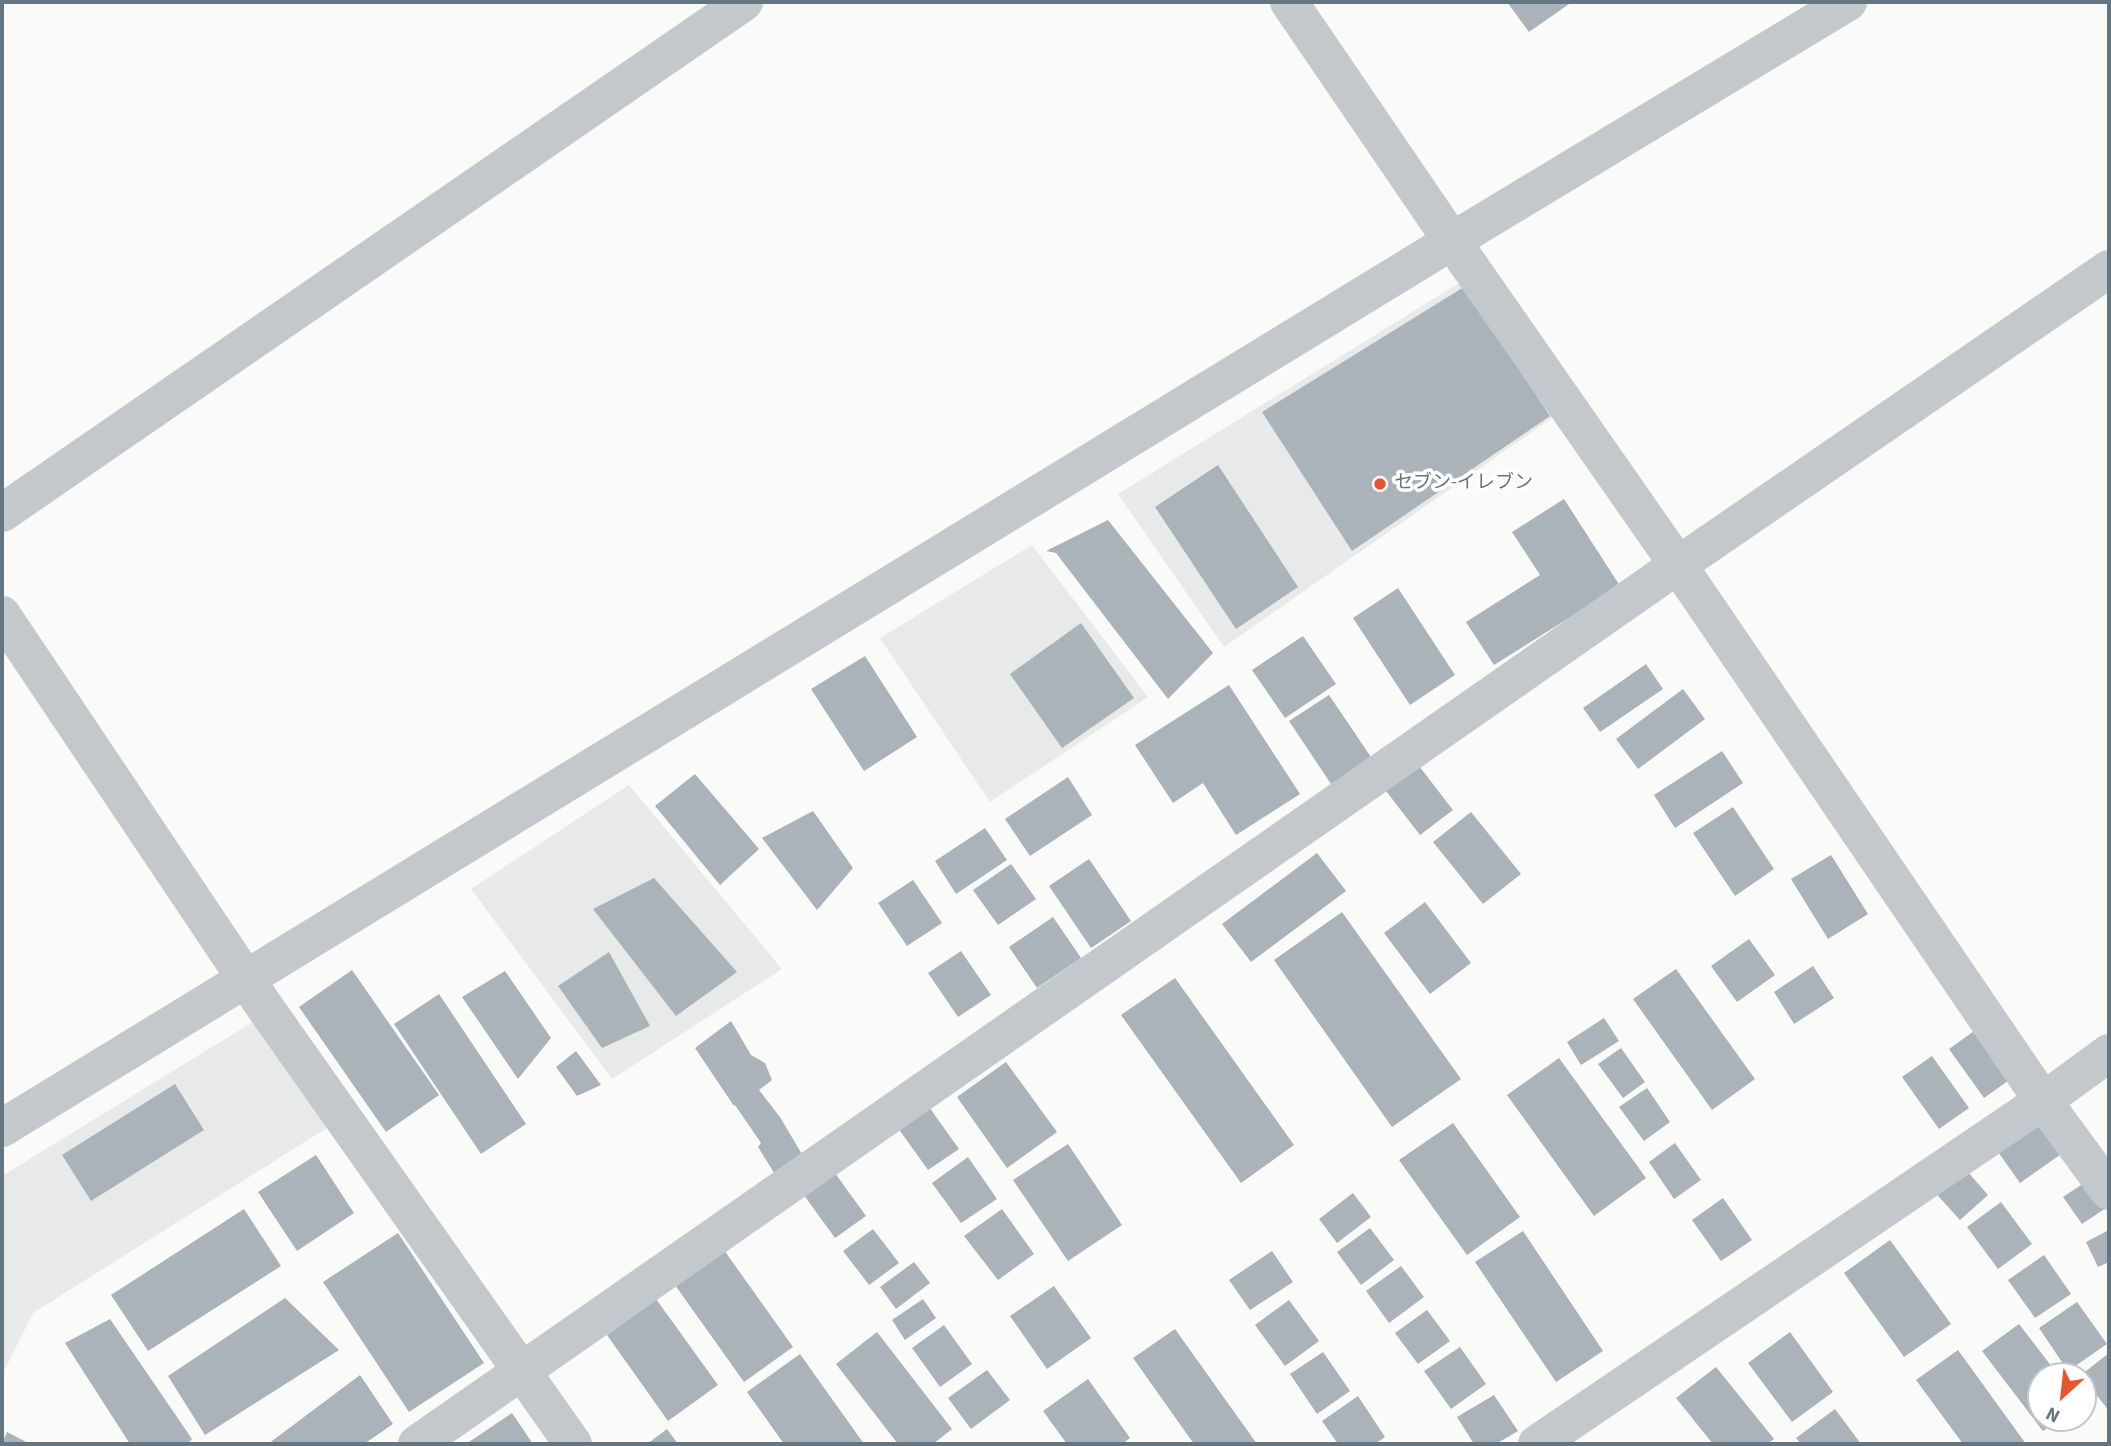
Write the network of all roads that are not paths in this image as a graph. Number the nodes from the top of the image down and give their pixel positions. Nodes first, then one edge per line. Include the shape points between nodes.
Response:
1 (744, 2) edge
2 (1289, 2) edge
3 (1848, 2) edge
4 (1452, 240) junction
5 (2109, 269) edge
6 (2, 513) edge
7 (1678, 565) junction
8 (2, 615) edge
9 (246, 978) junction
10 (2109, 1053) edge
11 (2043, 1101) junction
12 (2, 1128) edge
13 (2109, 1191) edge
14 (523, 1371) junction
15 (417, 1444) edge
16 (573, 1444) edge
17 (1537, 1444) edge

1 - 6 street
2 - 4 street
3 - 4 street
4 - 7 street
4 - 9 street
5 - 7 street
7 - 11 street
7 - 14 street
8 - 9 street
9 - 12 street
9 - 14 street
10 - 11 street
11 - 13 street
11 - 17 street
14 - 15 street
14 - 16 street

